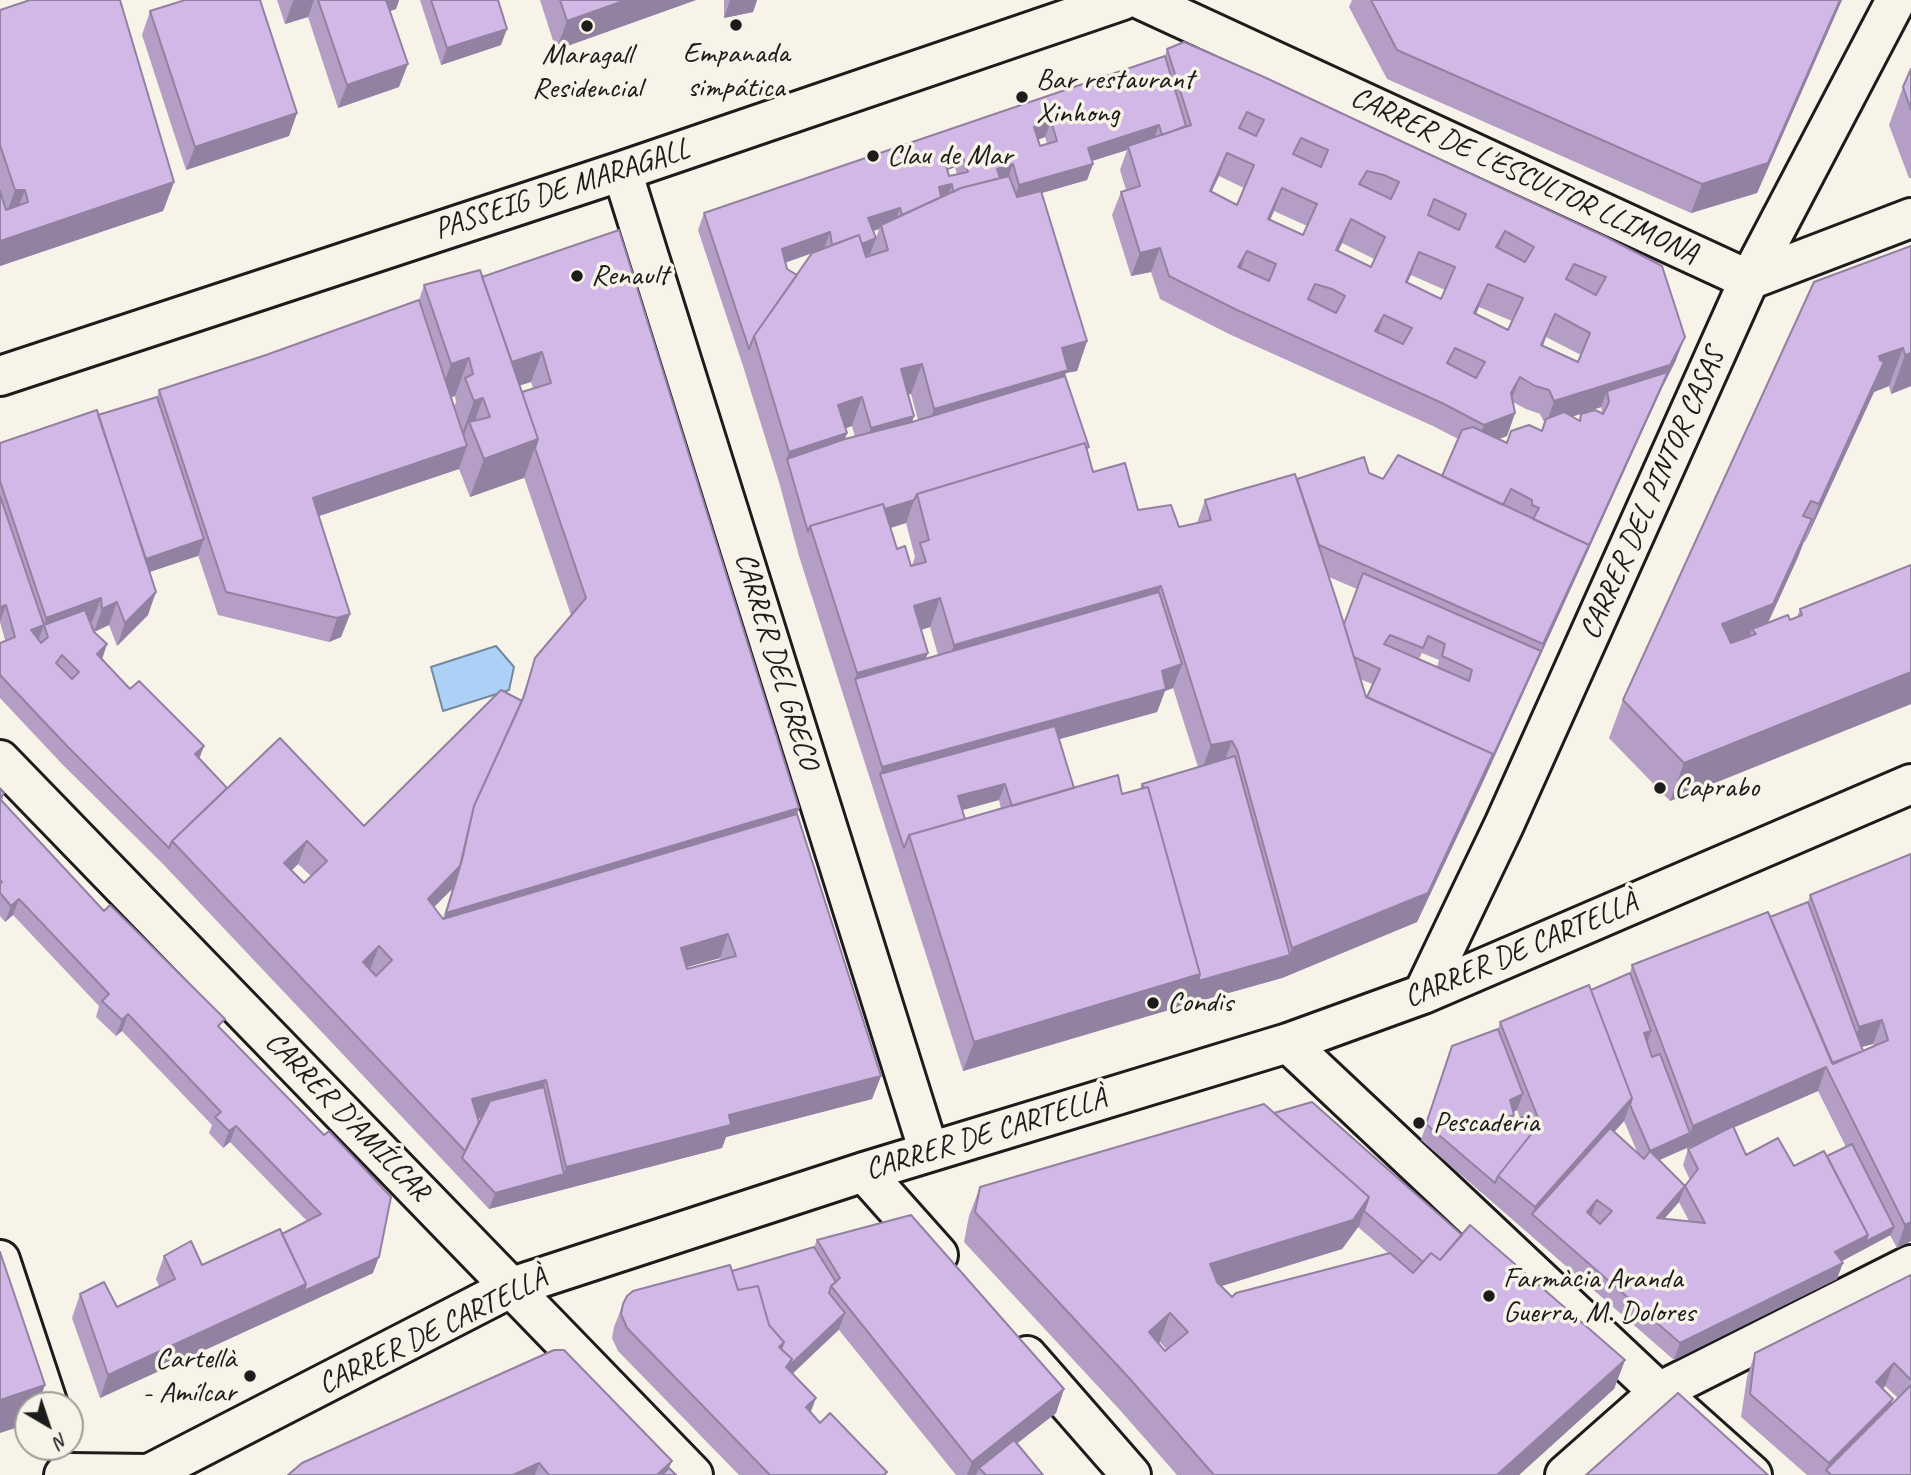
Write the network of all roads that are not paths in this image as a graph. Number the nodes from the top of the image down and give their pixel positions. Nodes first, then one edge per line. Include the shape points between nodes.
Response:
1 (1123, 0) edge
2 (1142, 0) edge
3 (1896, 0) edge
4 (622, 171) junction
5 (1911, 219) edge
6 (1749, 280) junction
7 (0, 376) edge
8 (0, 760) edge
9 (1911, 785) edge
10 (1423, 994) junction
11 (1287, 1043) junction
12 (929, 1152) junction
13 (864, 1172) junction
14 (0, 1259) edge
15 (1911, 1265) edge
16 (958, 1278) edge
17 (512, 1287) junction
18 (1004, 1330) edge
19 (43, 1391) edge
20 (1659, 1392) junction
21 (66, 1468) edge
22 (148, 1475) edge
23 (693, 1475) edge
24 (1132, 1475) edge
25 (1565, 1475) edge
26 (1752, 1475) edge

1 - 4 street, PASSEIG DE MARAGALL
2 - 6 street, CARRER DE L'ESCULTOR LLIMONA
3 - 6 street, CARRER DEL PINTOR CASAS
4 - 7 street, PASSEIG DE MARAGALL
4 - 12 street, CARRER DEL GRECO
5 - 6 street
6 - 10 street, CARRER DEL PINTOR CASAS
8 - 17 street, CARRER D'AMÍLCAR
9 - 10 street, CARRER DE CARTELLÀ
10 - 11 street, CARRER DE CARTELLÀ
11 - 12 street, CARRER DE CARTELLÀ
11 - 20 street
12 - 13 street, CARRER DE CARTELLÀ
13 - 16 street
13 - 17 street, CARRER DE CARTELLÀ
14 - 19 street
15 - 20 street
17 - 22 street, CARRER DE CARTELLÀ
17 - 23 street, CARRER D'AMÍLCAR
18 - 24 street
20 - 25 street
20 - 26 street
21 - 22 street, CARRER DE CARTELLÀ

